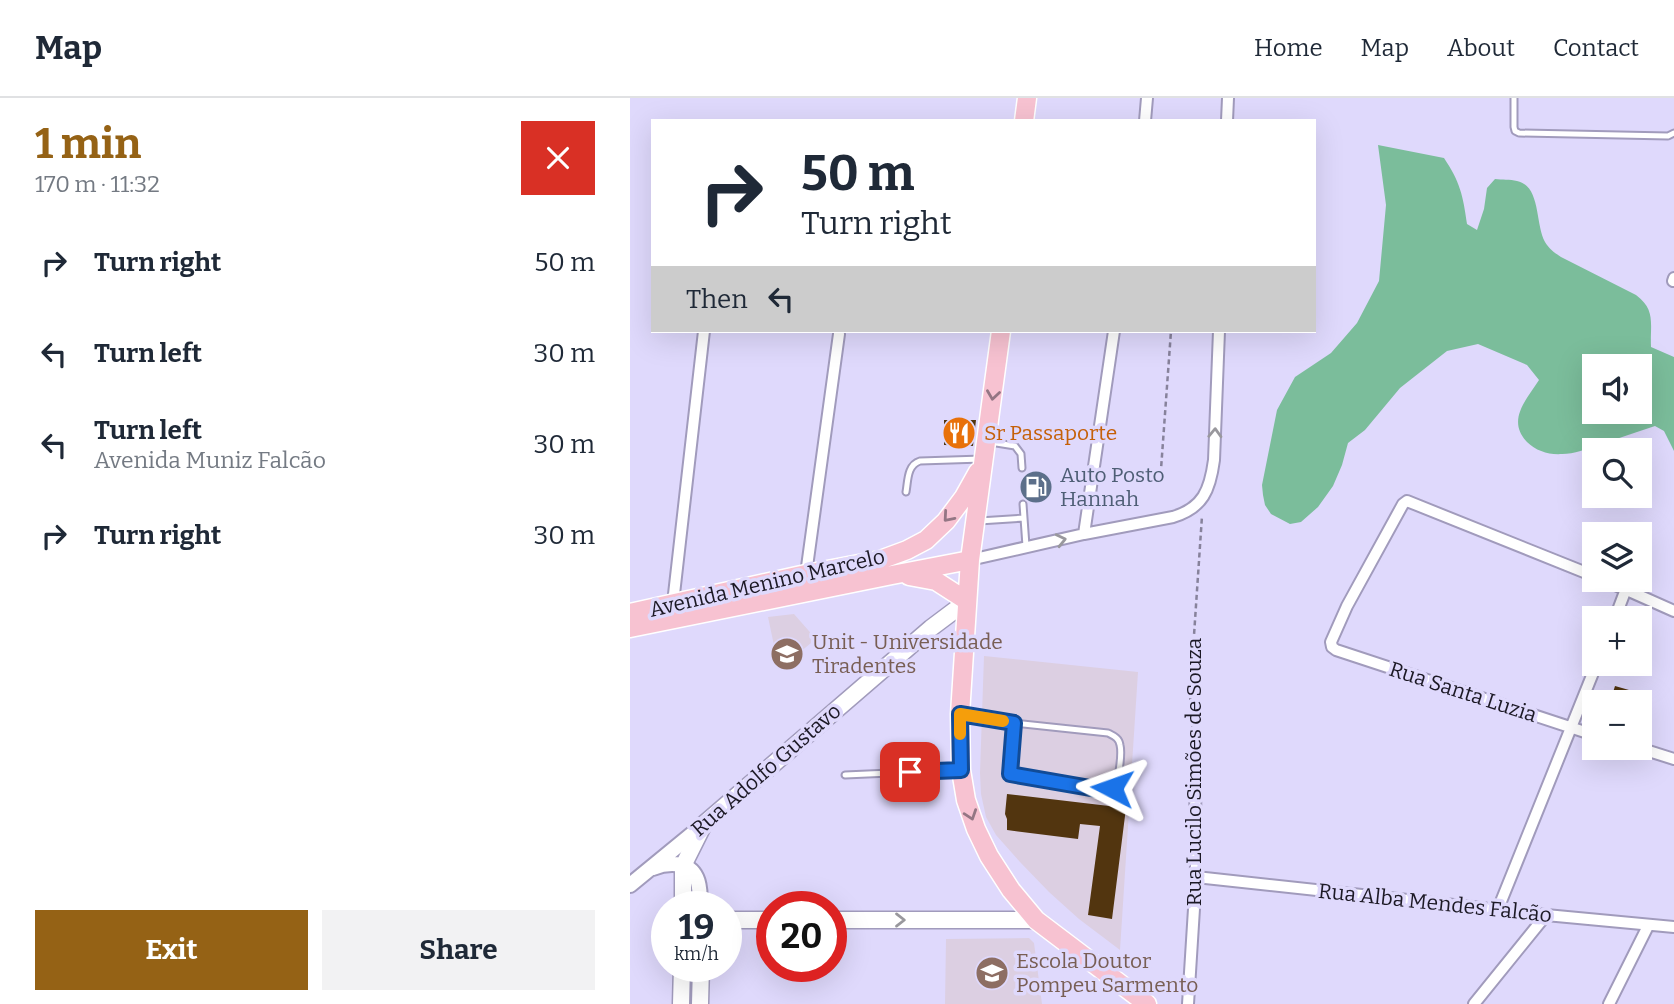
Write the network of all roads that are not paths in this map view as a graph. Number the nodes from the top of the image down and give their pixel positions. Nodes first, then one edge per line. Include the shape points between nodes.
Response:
1 (1027, 98) edge
2 (1147, 98) edge
3 (1228, 98) edge
4 (1514, 98) edge
5 (1024, 119) edge
6 (1145, 119) edge
7 (1227, 119) edge
8 (1674, 133) edge
9 (704, 333) edge
10 (1001, 333) edge
11 (1114, 333) edge
12 (1219, 333) edge
13 (839, 334) dead end
14 (986, 450) junction
15 (1022, 468) dead end
16 (906, 492) dead end
17 (1023, 504) dead end
18 (1024, 518) junction
19 (976, 521) junction
20 (1084, 534) junction
21 (1026, 548) junction
22 (970, 560) junction
23 (1582, 571) edge
24 (806, 574) junction
25 (892, 575) junction
26 (1633, 592) edge
27 (967, 601) junction
28 (673, 603) junction
29 (1674, 611) edge
30 (630, 613) edge
31 (630, 628) edge
32 (1592, 676) edge
33 (960, 714) junction
34 (1014, 723) junction
35 (1572, 728) junction
36 (1582, 731) edge
37 (1652, 752) edge
38 (1674, 759) edge
39 (961, 770) junction
40 (1195, 773) road end
41 (845, 775) dead end
42 (704, 824) junction
43 (683, 866) junction
44 (648, 870) junction
45 (1196, 877) junction
46 (630, 885) edge
47 (683, 891) edge
48 (699, 891) edge
49 (1498, 909) junction
50 (1546, 915) junction
51 (847, 920) edge
52 (1036, 920) junction
53 (1648, 926) junction
54 (1674, 927) edge
55 (682, 982) edge
56 (701, 982) edge
57 (681, 1004) edge
58 (700, 1004) edge
59 (1147, 1004) edge
60 (1188, 1004) edge
61 (1474, 1004) edge
62 (1609, 1004) edge

1 - 5 main road
2 - 6 street
3 - 7 street
4 - 8 lane via 1514,127 1519,133
9 - 28 street
10 -> 14 main road
11 - 20 street
20 -> 12 street via 1185,513 1202,499 1214,460
13 - 24 street
14 - 15 lane via 1016,446
14 - 16 lane via 915,462
14 - 19 main road
14 -> 24 main road, Avenida Menino Marcelo via 964,497 926,540 880,560
17 - 18 lane
18 - 19 lane
18 - 21 lane
19 - 22 main road
21 -> 20 street
21 - 22 street
22 - 25 main road, Avenida Menino Marcelo
22 - 27 main road
23 - 35 street, Rua Santa Luzia via 1407,501 1331,642 1332,647
24 - 28 main road, Avenida Menino Marcelo
25 - 27 main road via 936,581
25 - 31 main road, Avenida Menino Marcelo
26 - 29 street
27 - 33 main road
27 - 42 main road, Rua Adolfo Gustavo
28 - 30 main road, Avenida Menino Marcelo
32 - 35 street
33 - 34 lane
33 - 39 main road
34 - 34 lane via 1010,774 1102,790 1115,785 1120,765 1120,743 1115,736
35 - 36 street, Rua Santa Luzia
35 - 49 street
37 - 38 street
39 - 41 lane
39 -> 52 main road via 965,800 989,856
40 - 45 street, Rua Lucilo Simões de Souza
42 - 43 main road
42 - 44 street, Rua Adolfo Gustavo
43 - 44 street via 662,864
43 - 47 main road
43 - 48 street via 695,873
44 - 46 street, Rua Adolfo Gustavo
45 - 49 street, Rua Alba Mendes Falcão
45 - 60 street, Rua Lucilo Simões de Souza
49 - 50 street, Rua Alba Mendes Falcão
50 - 53 street, Rua Alba Mendes Falcão
50 - 61 street
51 -> 52 main road
52 - 59 main road
53 - 54 street, Rua Alba Mendes Falcão
53 - 62 street
55 - 57 main road
56 - 58 main road

